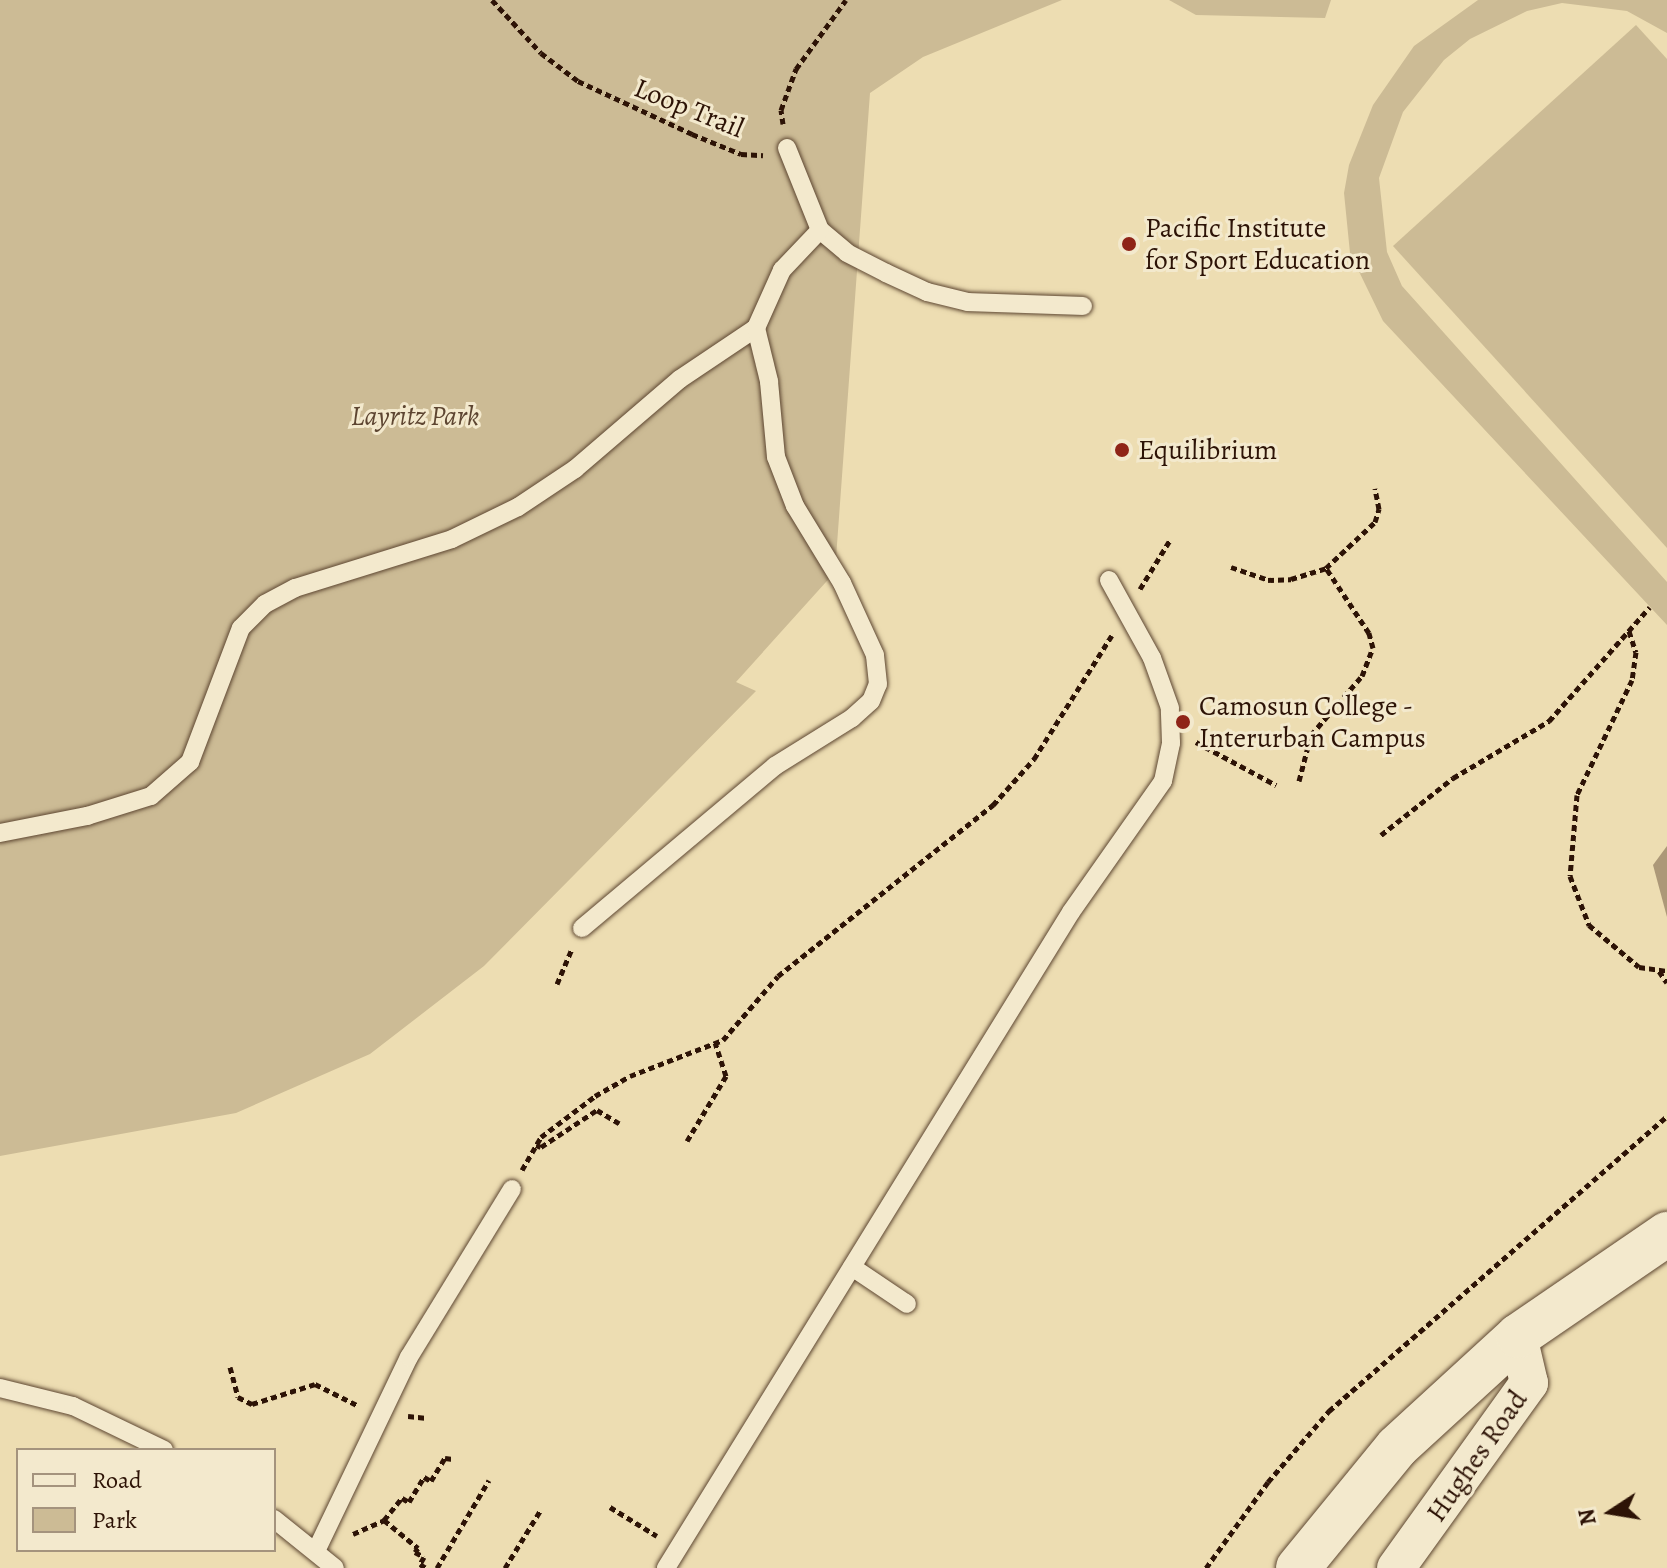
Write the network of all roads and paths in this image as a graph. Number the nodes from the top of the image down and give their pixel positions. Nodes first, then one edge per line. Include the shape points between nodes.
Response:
1 (492, 0) edge
2 (846, 0) edge
3 (787, 148) junction
4 (820, 230) junction
5 (1083, 306) dead end
6 (756, 328) junction
7 (1375, 488) dead end
8 (1231, 567) dead end
9 (1326, 568) junction
10 (1109, 580) dead end
11 (1650, 607) dead end
12 (1629, 631) junction
13 (1057, 722) dead end
14 (1199, 742) dead end
15 (1299, 781) dead end
16 (1276, 785) dead end
17 (0, 833) edge
18 (1381, 835) dead end
19 (582, 928) joint
20 (1659, 971) junction
21 (1667, 971) edge
22 (1667, 983) edge
23 (557, 984) dead end
24 (715, 1043) junction
25 (1667, 1116) edge
26 (619, 1123) dead end
27 (687, 1141) dead end
28 (536, 1145) junction
29 (512, 1189) joint
30 (1667, 1234) edge
31 (852, 1267) junction
32 (907, 1304) dead end
33 (1518, 1336) junction
34 (230, 1367) dead end
35 (315, 1384) dead end
36 (0, 1388) edge
37 (160, 1448) edge
38 (453, 1459) dead end
39 (489, 1480) dead end
40 (610, 1507) dead end
41 (540, 1511) dead end
42 (276, 1521) edge
43 (678, 1549) junction
44 (325, 1562) edge
45 (426, 1568) edge
46 (437, 1568) edge
47 (505, 1568) edge
48 (666, 1568) edge
49 (1206, 1568) edge
50 (1298, 1568) edge
51 (1396, 1568) edge

1 - 3 path, Loop Trail via 541,53 578,81 741,154 768,155
2 - 3 path, Loop Trail via 796,69 781,110
3 - 4 lane
4 - 5 lane via 847,253 927,292 1010,307
4 - 6 lane via 782,270
6 - 17 lane via 680,379 575,469 518,507 452,539 295,588 265,604 241,628 190,762 151,796 87,816
6 - 19 lane via 769,381 776,457 795,506 842,583 875,655 878,684 871,701 852,718 775,766
7 - 9 path via 1375,522
8 - 9 path via 1268,580
9 - 15 path via 1369,633 1373,648 1362,676 1311,735
10 - 31 lane via 1152,658 1170,708 1171,743 1163,781 1071,912
11 - 12 path
12 - 18 path via 1549,721 1445,783
12 - 20 path via 1636,652 1632,680 1577,795 1570,876 1589,925 1639,967
13 - 24 path via 1034,759 993,805 778,976
14 - 16 path
19 - 23 path
20 - 21 path
20 - 22 path
24 - 27 path via 726,1076
24 - 28 path via 630,1076 565,1117
25 - 49 path via 1329,1411 1268,1482
26 - 28 path via 597,1110 541,1147
28 - 29 path
29 - 44 lane via 409,1357
30 - 33 main road
31 - 32 lane
31 - 43 lane
33 - 50 main road via 1397,1447
33 - 51 street, Hughes Road via 1529,1383
34 - 35 path via 238,1397 252,1404
36 - 37 lane via 73,1406
38 - 45 path via 445,1458 431,1481 424,1477 409,1502 402,1498 384,1520 418,1548 415,1552 424,1557 420,1564
39 - 46 path
40 - 43 path
41 - 47 path
42 - 44 lane
43 - 48 lane

